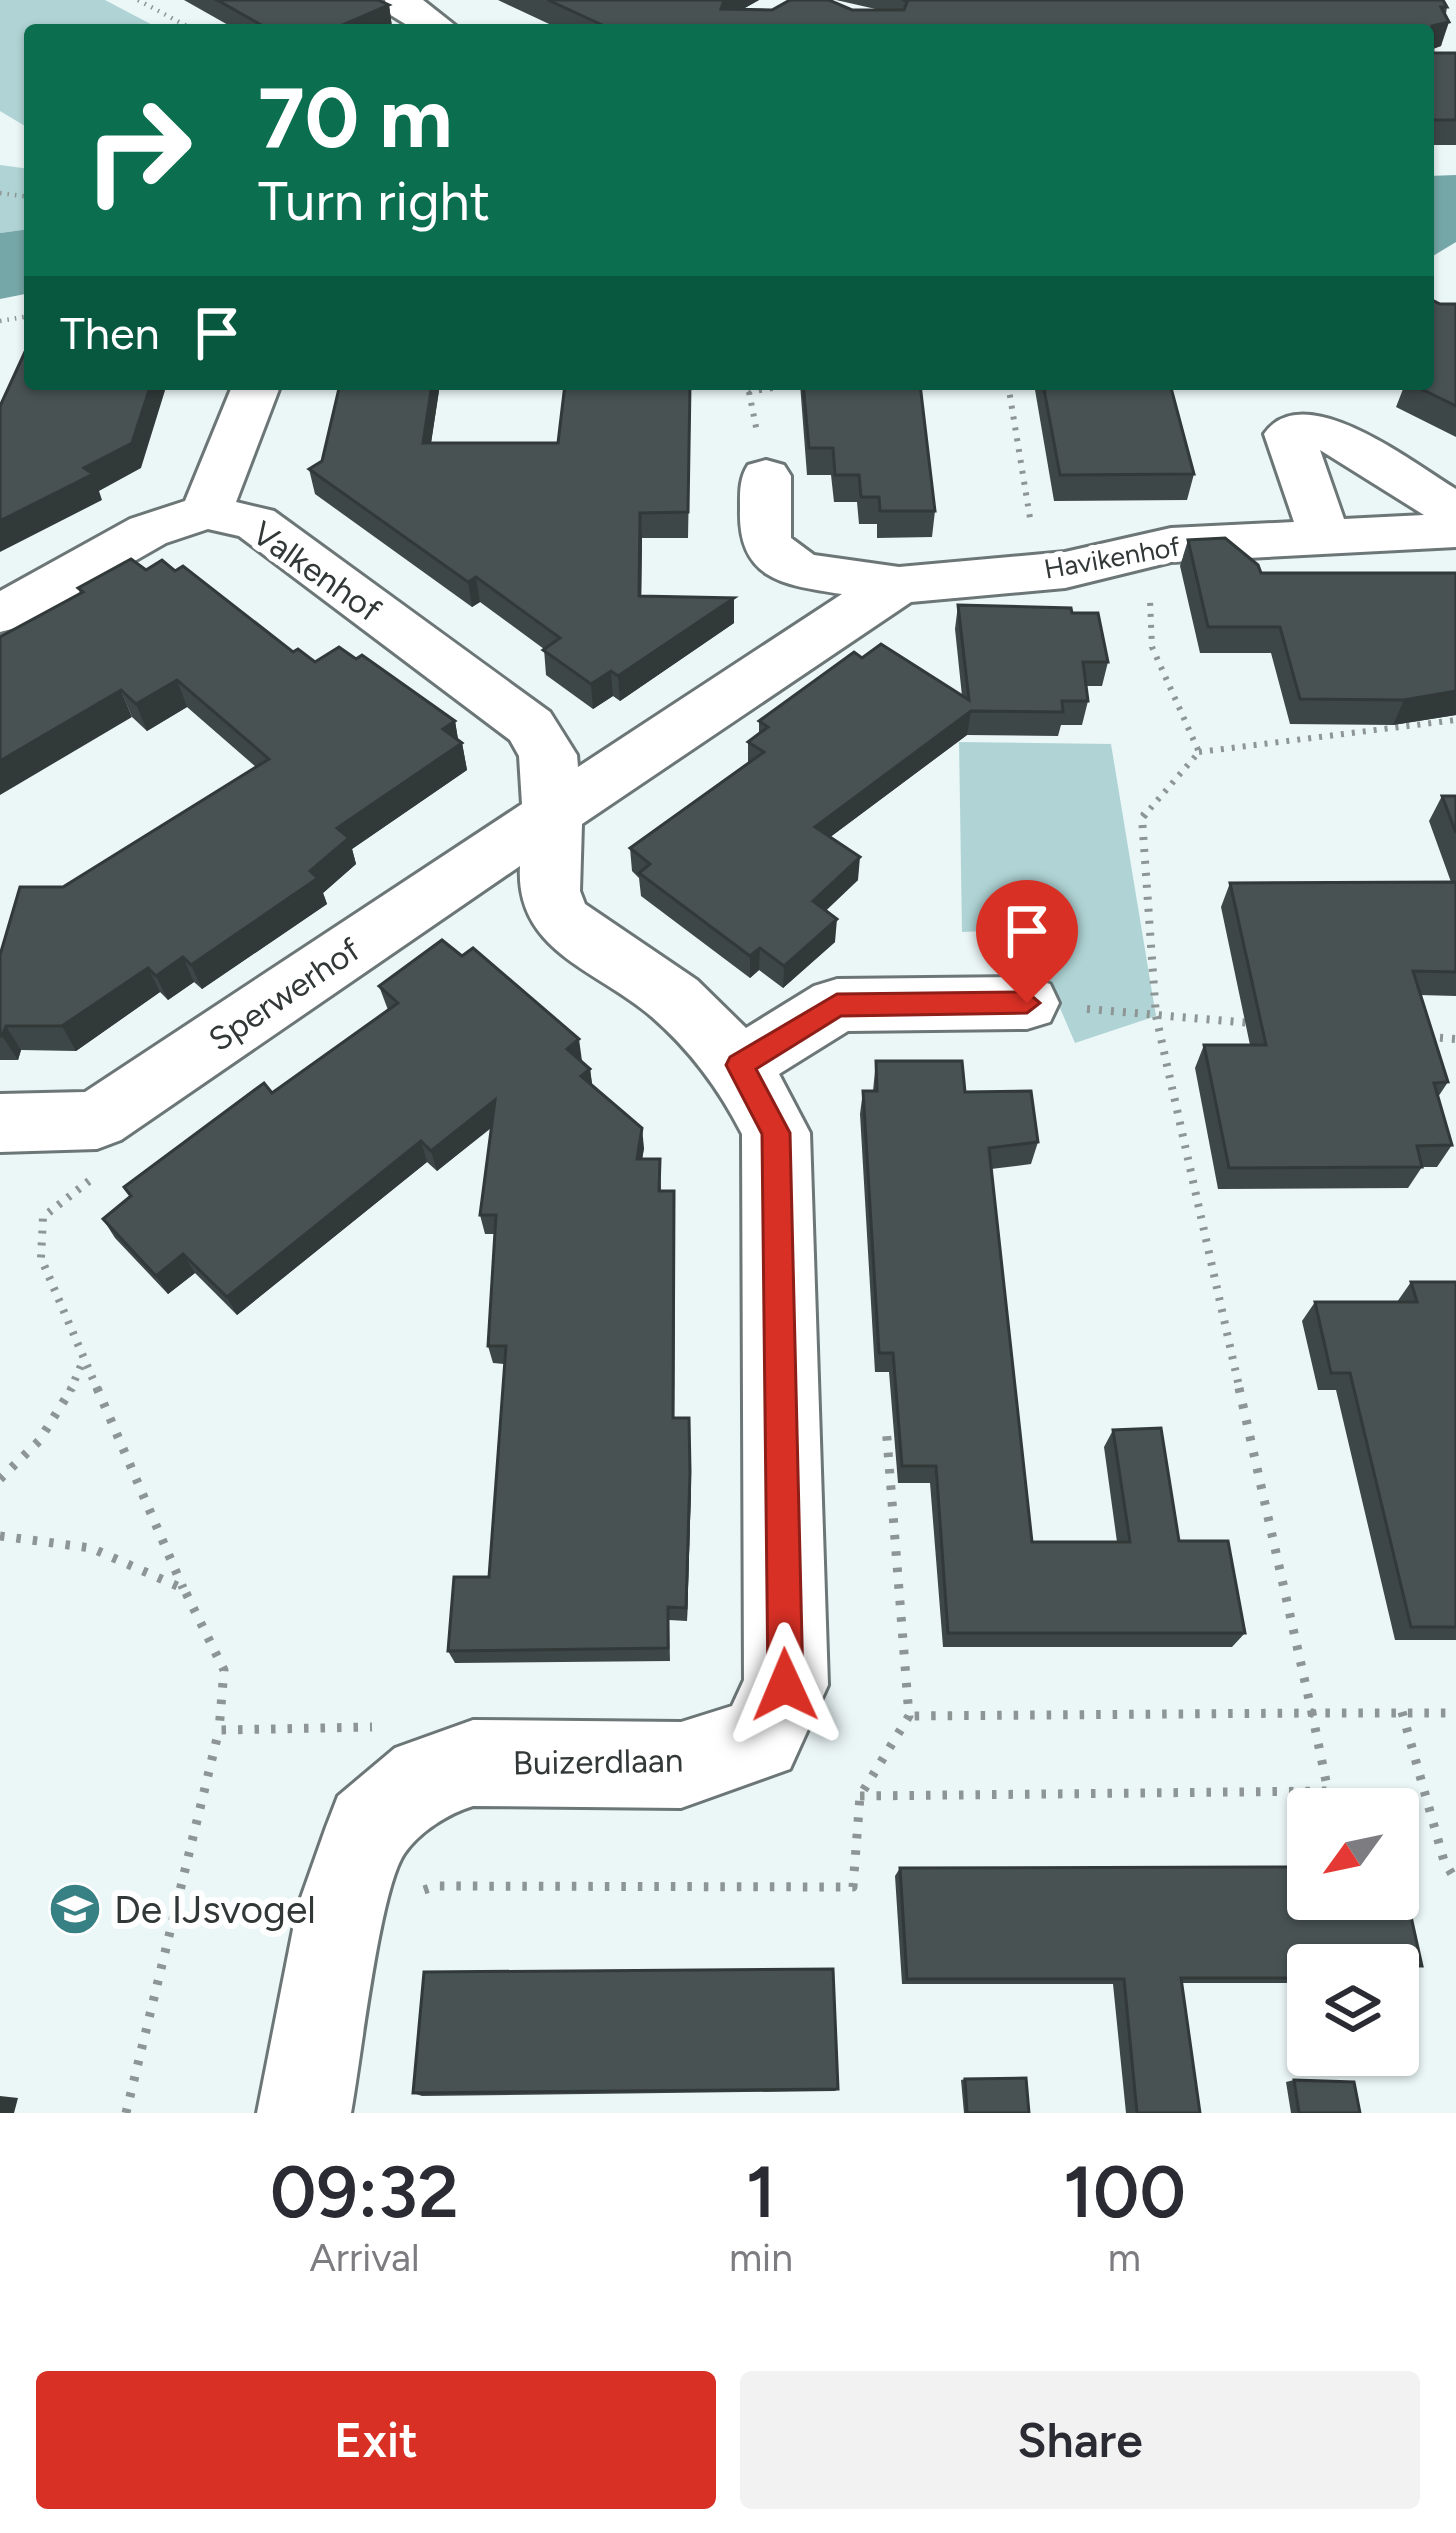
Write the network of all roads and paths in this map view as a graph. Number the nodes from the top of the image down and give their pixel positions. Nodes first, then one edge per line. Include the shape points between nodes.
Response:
1 (138, 0) edge
2 (183, 24) edge
3 (254, 390) edge
4 (1009, 390) edge
5 (766, 476) dead end
6 (206, 512) junction
7 (1456, 512) edge
8 (1456, 530) edge
9 (1325, 537) junction
10 (1085, 565) junction
11 (899, 585) junction
12 (0, 614) edge
13 (1456, 720) edge
14 (1199, 752) junction
15 (552, 817) junction
16 (1027, 1003) dead end
17 (1156, 1016) junction
18 (1271, 1024) edge
19 (1410, 1035) edge
20 (1456, 1039) edge
21 (740, 1065) junction
22 (97, 1120) junction
23 (0, 1124) edge
24 (83, 1361) junction
25 (0, 1479) edge
26 (0, 1536) edge
27 (184, 1589) junction
28 (1402, 1711) junction
29 (1312, 1713) junction
30 (1456, 1713) edge
31 (909, 1716) dead end
32 (376, 1727) dead end
33 (219, 1730) junction
34 (860, 1796) dead end
35 (1456, 1881) edge
36 (126, 2113) edge
37 (304, 2113) edge

1 - 2 path
3 - 6 street
4 - 10 path via 1032,530
5 - 11 street, Havikenhof via 765,544 799,570
6 - 12 street via 148,531
6 - 15 street, Valkenhof via 256,523 530,725 548,755
7 - 9 street via 1303,426 1289,434
8 - 9 street, Havikenhof
9 - 10 street, Havikenhof via 1171,544
10 - 11 street, Havikenhof
10 - 14 path via 1149,594 1152,647
11 - 15 street, Havikenhof
13 - 14 path
14 - 17 path via 1142,818
15 - 21 street, Buizerdlaan via 549,891 561,920 674,998
15 - 22 street, Sperwerhof
16 - 21 street via 837,1005
17 - 18 path
17 - 29 path
19 - 20 path
21 - 37 street, Buizerdlaan via 776,1133 785,1685 760,1739 681,1765 473,1763 425,1778 369,1827 342,1909
22 - 23 street
22 - 24 path via 118,1157 43,1217 41,1258
24 - 25 path via 65,1407
24 - 27 path
26 - 27 path via 91,1548
27 - 33 path via 224,1670
28 - 29 path
28 - 30 path
28 - 35 path
29 - 31 path
29 - 34 path via 1328,1791
32 - 33 path
33 - 36 path

